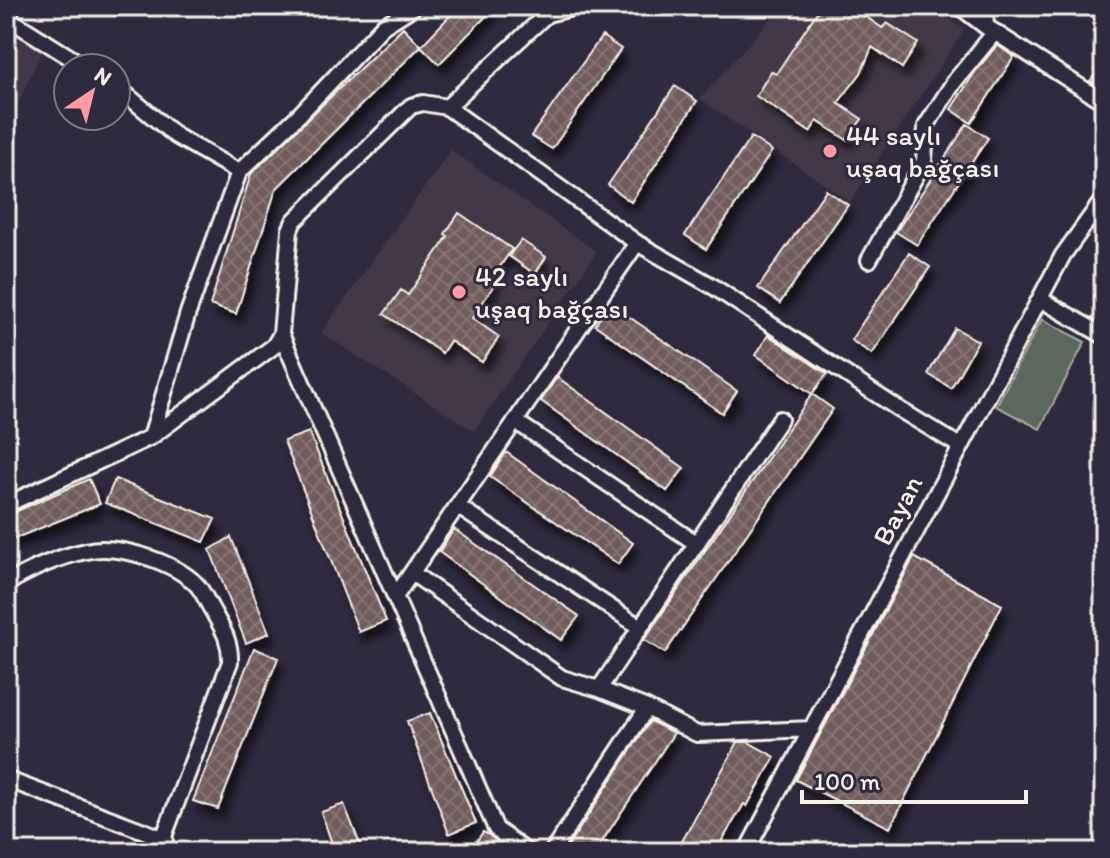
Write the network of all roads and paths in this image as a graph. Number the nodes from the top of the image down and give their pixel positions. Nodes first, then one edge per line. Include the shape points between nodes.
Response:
1 (415, 6) edge
2 (581, 6) edge
3 (959, 6) edge
4 (987, 6) edge
5 (544, 10) edge
6 (6, 17) edge
7 (990, 29) junction
8 (62, 52) edge
9 (132, 99) edge
10 (1104, 102) edge
11 (447, 107) junction
12 (239, 172) junction
13 (1104, 198) edge
14 (637, 243) junction
15 (869, 260) dead end
16 (1040, 299) junction
17 (281, 334) junction
18 (1104, 336) edge
19 (780, 419) dead end
20 (515, 421) junction
21 (151, 437) junction
22 (960, 446) junction
23 (6, 505) edge
24 (457, 506) junction
25 (697, 544) junction
26 (412, 573) junction
27 (6, 584) edge
28 (395, 597) junction
29 (640, 627) junction
30 (599, 689) junction
31 (647, 708) junction
32 (812, 729) junction
33 (6, 779) edge
34 (162, 846) edge
35 (527, 852) edge
36 (552, 852) edge
37 (746, 852) edge

1 - 12 street via 383,26
2 - 5 street
3 - 7 street
4 - 7 street
5 - 11 street
6 - 8 street
7 - 10 street
7 - 15 street via 926,126 924,161
9 - 12 street via 176,136
11 - 14 street
11 - 17 street via 411,106 294,221
12 - 21 street
13 - 16 street, Bayan via 1063,255
14 - 20 street
14 - 22 street
16 - 18 street
16 - 22 street, Bayan
17 - 21 street via 274,346
17 - 28 street
19 - 25 street
20 - 24 street
20 - 25 street
21 - 23 street
22 - 32 street, Bayan
24 - 26 street
24 - 29 street
25 - 29 street
26 - 28 street
26 - 30 street via 562,678
27 - 34 street via 34,568 106,549 146,556 198,586 231,647 230,662
28 - 35 street via 496,829
29 - 30 street
30 - 31 street
31 - 32 street via 697,734
31 - 36 street
32 - 37 street, Bayan
33 - 34 street

